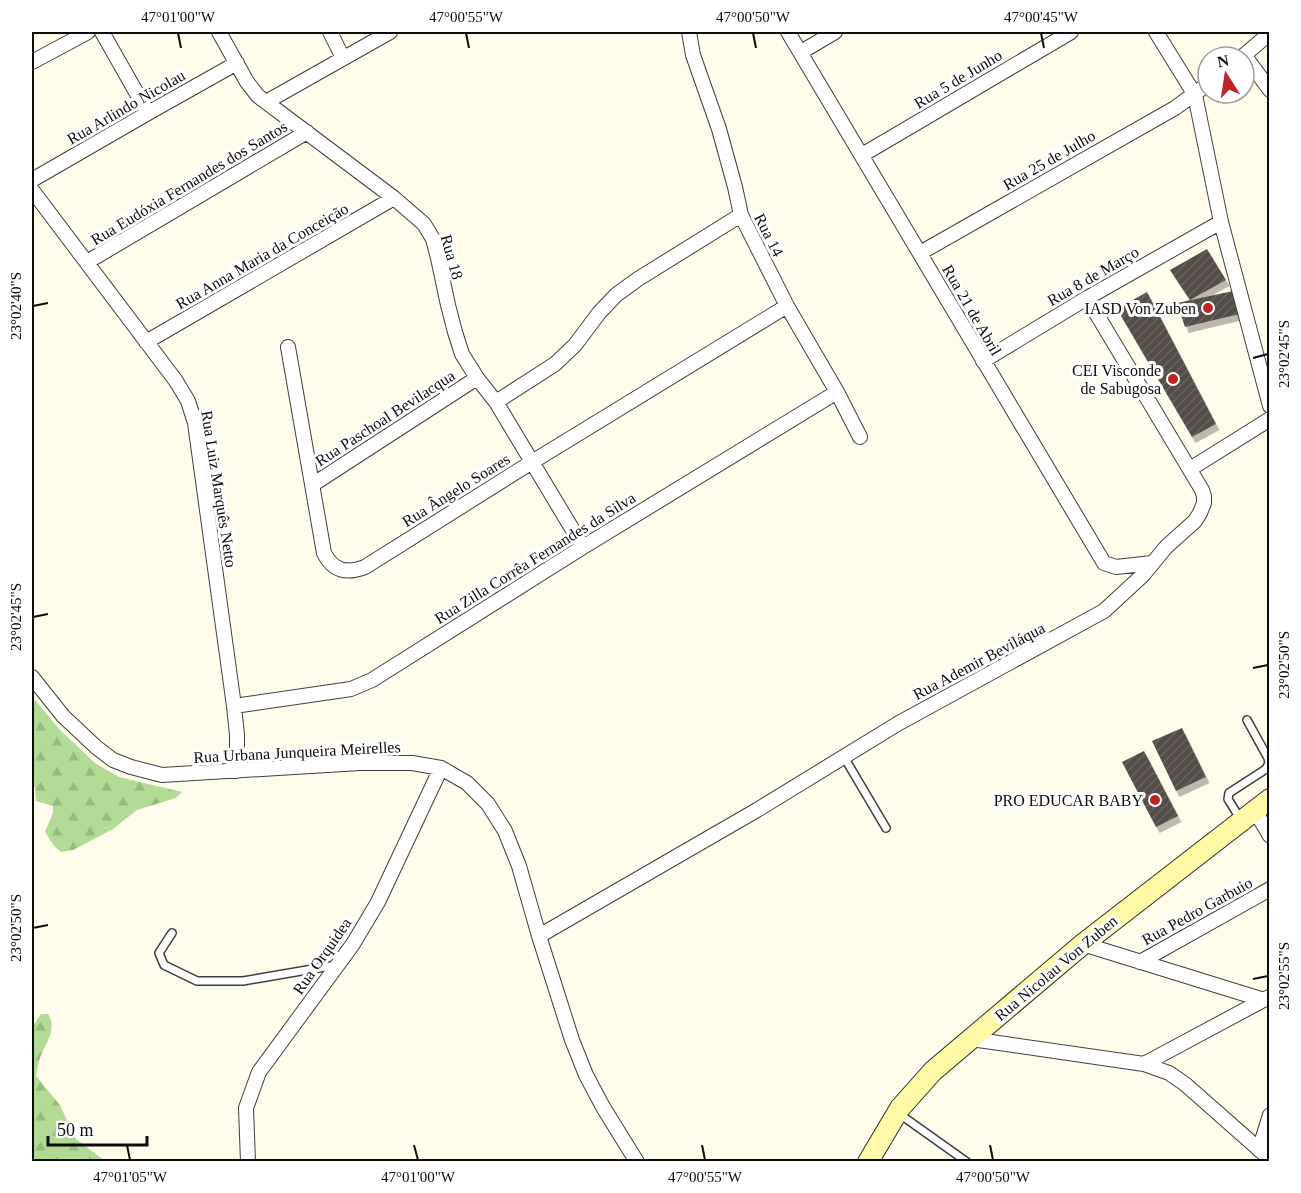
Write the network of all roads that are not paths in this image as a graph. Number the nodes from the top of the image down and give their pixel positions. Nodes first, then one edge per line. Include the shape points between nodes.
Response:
1 (88, 32) edge
2 (102, 32) edge
3 (219, 32) edge
4 (330, 32) edge
5 (390, 32) edge
6 (689, 32) edge
7 (788, 32) edge
8 (835, 32) edge
9 (1071, 32) edge
10 (1156, 32) edge
11 (1269, 33) edge
12 (1255, 45) edge
13 (801, 52) junction
14 (344, 58) junction
15 (32, 62) edge
16 (237, 63) junction
17 (1256, 73) edge
18 (1269, 90) edge
19 (1195, 95) junction
20 (266, 102) junction
21 (148, 113) junction
22 (308, 132) junction
23 (862, 155) junction
24 (32, 180) edge
25 (32, 190) edge
26 (394, 198) junction
27 (741, 215) junction
28 (1221, 222) junction
29 (920, 253) junction
30 (87, 262) junction
31 (1087, 298) junction
32 (787, 306) junction
33 (146, 342) junction
34 (288, 347) dead end
35 (983, 361) junction
36 (477, 378) junction
37 (837, 392) junction
38 (496, 402) junction
39 (1269, 406) edge
40 (1269, 418) edge
41 (860, 437) dead end
42 (532, 462) junction
43 (1190, 469) junction
44 (312, 485) junction
45 (583, 547) junction
46 (1152, 563) junction
47 (32, 677) edge
48 (234, 706) junction
49 (1247, 720) dead end
50 (844, 757) junction
51 (441, 768) junction
52 (237, 771) junction
53 (1255, 809) edge
54 (886, 828) dead end
55 (1269, 836) edge
56 (1269, 889) edge
57 (172, 933) dead end
58 (539, 936) junction
59 (1083, 944) junction
60 (1140, 962) junction
61 (338, 965) junction
62 (1267, 998) edge
63 (971, 1039) junction
64 (1144, 1064) junction
65 (897, 1113) junction
66 (1269, 1115) edge
67 (1264, 1154) edge
68 (248, 1161) edge
69 (637, 1161) edge
70 (868, 1161) edge
71 (967, 1161) edge

1 - 15 street
2 - 21 street
3 - 16 street, Rua 18
4 - 14 street
5 - 14 street
6 - 27 street, Rua 14
7 - 13 street, Rua 21 de Abril
8 - 13 street
9 - 23 street, Rua 5 de Junho
10 - 19 street
11 - 12 street
13 - 23 street, Rua 21 de Abril
14 - 20 street
16 - 20 street, Rua 18 via 253,90
16 - 21 street, Rua Arlindo Nicolau
17 - 18 street
19 - 28 street
19 - 29 street, Rua 25 de Julho
20 - 22 street, Rua 18
21 - 24 street, Rua Arlindo Nicolau
22 - 26 street, Rua 18
22 - 30 street, Rua Eudóxia Fernandes dos Santos
23 - 29 street, Rua 21 de Abril
25 - 30 street, Rua Luiz Marquês Netto
26 - 33 street, Rua Anna Maria da Conceição
26 - 36 street, Rua 18 via 424,224 433,239 454,332
27 - 32 street, Rua 14
27 - 38 street via 616,295 555,364
28 - 31 street, Rua 8 de Março
28 - 39 street
29 - 35 street, Rua 21 de Abril
30 - 33 street, Rua Luiz Marquês Netto
31 - 35 street, Rua 8 de Março
31 - 43 street, Rua Ademir Beviláqua
32 - 37 street, Rua 14
32 - 42 street, Rua Ângelo Soares
33 - 48 street, Rua Luiz Marquês Netto via 176,381 195,423
34 - 44 street, Rua Ângelo Soares
35 - 46 street, Rua 21 de Abril via 1104,563 1116,567
36 - 38 street, Rua 18
36 - 44 street, Rua Paschoal Bevilacqua
37 - 41 street, Rua 14
37 - 45 street, Rua Zilla Corrêa Fernandes da Silva
38 - 42 street, Rua 18
40 - 43 street
42 - 44 street, Rua Ângelo Soares via 365,567 348,572 338,568 324,553
42 - 45 street, Rua 18
43 - 46 street, Rua Ademir Beviláqua via 1204,496 1200,513
45 - 48 street, Rua Zilla Corrêa Fernandes da Silva via 372,680 351,689
46 - 50 street, Rua Ademir Beviláqua via 1104,611
47 - 52 street, Rua Urbana Junqueira Meirelles via 63,716 112,760 162,775
48 - 52 street, Rua Luiz Marquês Netto
49 - 53 lane via 1269,763 1229,793 1228,799
50 - 54 lane
50 - 58 street, Rua Ademir Beviláqua
51 - 52 street, Rua Urbana Junqueira Meirelles via 412,763 360,763
51 - 58 street, Rua Urbana Junqueira Meirelles via 467,783 488,804 504,831 519,866
51 - 61 street, Rua Orquidea via 378,902
53 - 55 street
53 - 59 street, Rua Nicolau Von Zuben
56 - 60 street, Rua Pedro Garbuio
57 - 61 lane via 159,953 164,965 197,981 243,981
58 - 69 street, Rua Urbana Junqueira Meirelles via 586,1075
59 - 60 street
59 - 63 street, Rua Nicolau Von Zuben
60 - 62 street
61 - 68 street, Rua Orquidea via 259,1072 246,1108
62 - 64 street
63 - 64 street
63 - 65 street, Rua Nicolau Von Zuben via 933,1071
64 - 67 street via 1185,1084
65 - 70 street, Rua Nicolau Von Zuben
65 - 71 lane
66 - 67 street

